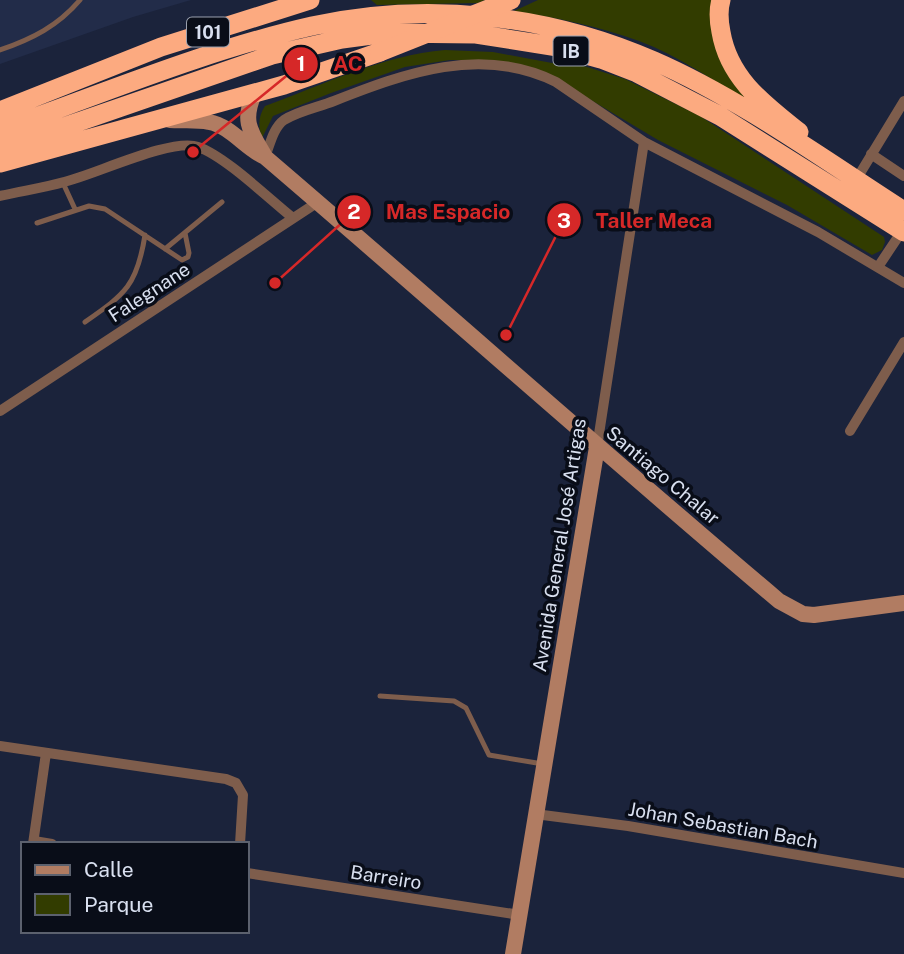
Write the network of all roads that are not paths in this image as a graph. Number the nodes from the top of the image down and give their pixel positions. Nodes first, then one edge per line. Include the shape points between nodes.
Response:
1 (80, 0) edge
2 (310, 0) edge
3 (512, 0) edge
4 (720, 0) edge
5 (0, 50) edge
6 (254, 94) junction
7 (904, 101) edge
8 (0, 111) edge
9 (160, 119) junction
10 (0, 130) edge
11 (644, 142) junction
12 (0, 149) edge
13 (871, 154) junction
14 (265, 157) junction
15 (0, 163) edge
16 (904, 176) edge
17 (852, 178) junction
18 (63, 183) junction
19 (0, 196) edge
20 (222, 202) dead end
21 (318, 202) junction
22 (75, 209) junction
23 (904, 211) edge
24 (293, 218) junction
25 (37, 223) dead end
26 (903, 232) edge
27 (185, 233) junction
28 (145, 235) junction
29 (165, 249) junction
30 (878, 267) junction
31 (904, 283) edge
32 (85, 321) dead end
33 (904, 342) edge
34 (0, 411) edge
35 (850, 431) dead end
36 (597, 447) junction
37 (904, 603) edge
38 (380, 696) dead end
39 (0, 746) edge
40 (46, 753) junction
41 (543, 764) junction
42 (535, 814) junction
43 (33, 842) edge
44 (240, 842) edge
45 (248, 873) edge
46 (904, 873) edge
47 (520, 915) junction
48 (513, 954) edge

1 - 5 lane via 42,33
2 - 8 highway, 101 via 161,47
3 - 6 highway, bridge via 380,52
4 - 17 highway via 721,32 734,70 771,109 840,159
6 - 9 highway
6 - 14 street, Santiago Chalar via 247,120
7 - 13 street
9 - 14 street, Santiago Chalar via 209,122
9 - 15 highway
10 - 17 highway, IB via 216,53 313,26 381,16 448,14 537,24 621,47 694,80
11 - 14 street via 540,74 454,64 411,72 285,120 275,129
11 - 30 street
11 - 36 street, Avenida General José Artigas
12 - 26 highway, IB via 272,55 387,33 475,33 558,47 637,73 720,116
13 - 16 street
13 - 17 street
14 - 21 street, Santiago Chalar
17 - 23 highway, IB
18 - 19 street
18 - 22 lane
18 - 24 street via 155,151 196,146 216,156
20 - 27 lane
21 - 24 street, Falegnane
21 - 36 street, Santiago Chalar
22 - 25 lane
22 - 28 lane via 105,209
24 - 34 street, Falegnane
26 - 30 street
27 - 29 lane
27 - 29 lane via 190,253 186,259
28 - 29 lane
28 - 32 lane via 132,283 120,298
30 - 31 street
33 - 35 street
36 - 37 street, Santiago Chalar via 791,609 827,615
36 - 41 street, Avenida General José Artigas
38 - 41 lane via 454,701 466,708 489,755
39 - 40 street
40 - 43 street
40 - 44 street via 236,783 243,795
41 - 42 street, Avenida General José Artigas
42 - 46 street, Johan Sebastian Bach
42 - 47 street, Avenida General José Artigas
45 - 47 street, Barreiro
47 - 48 street, Avenida General José Artigas

